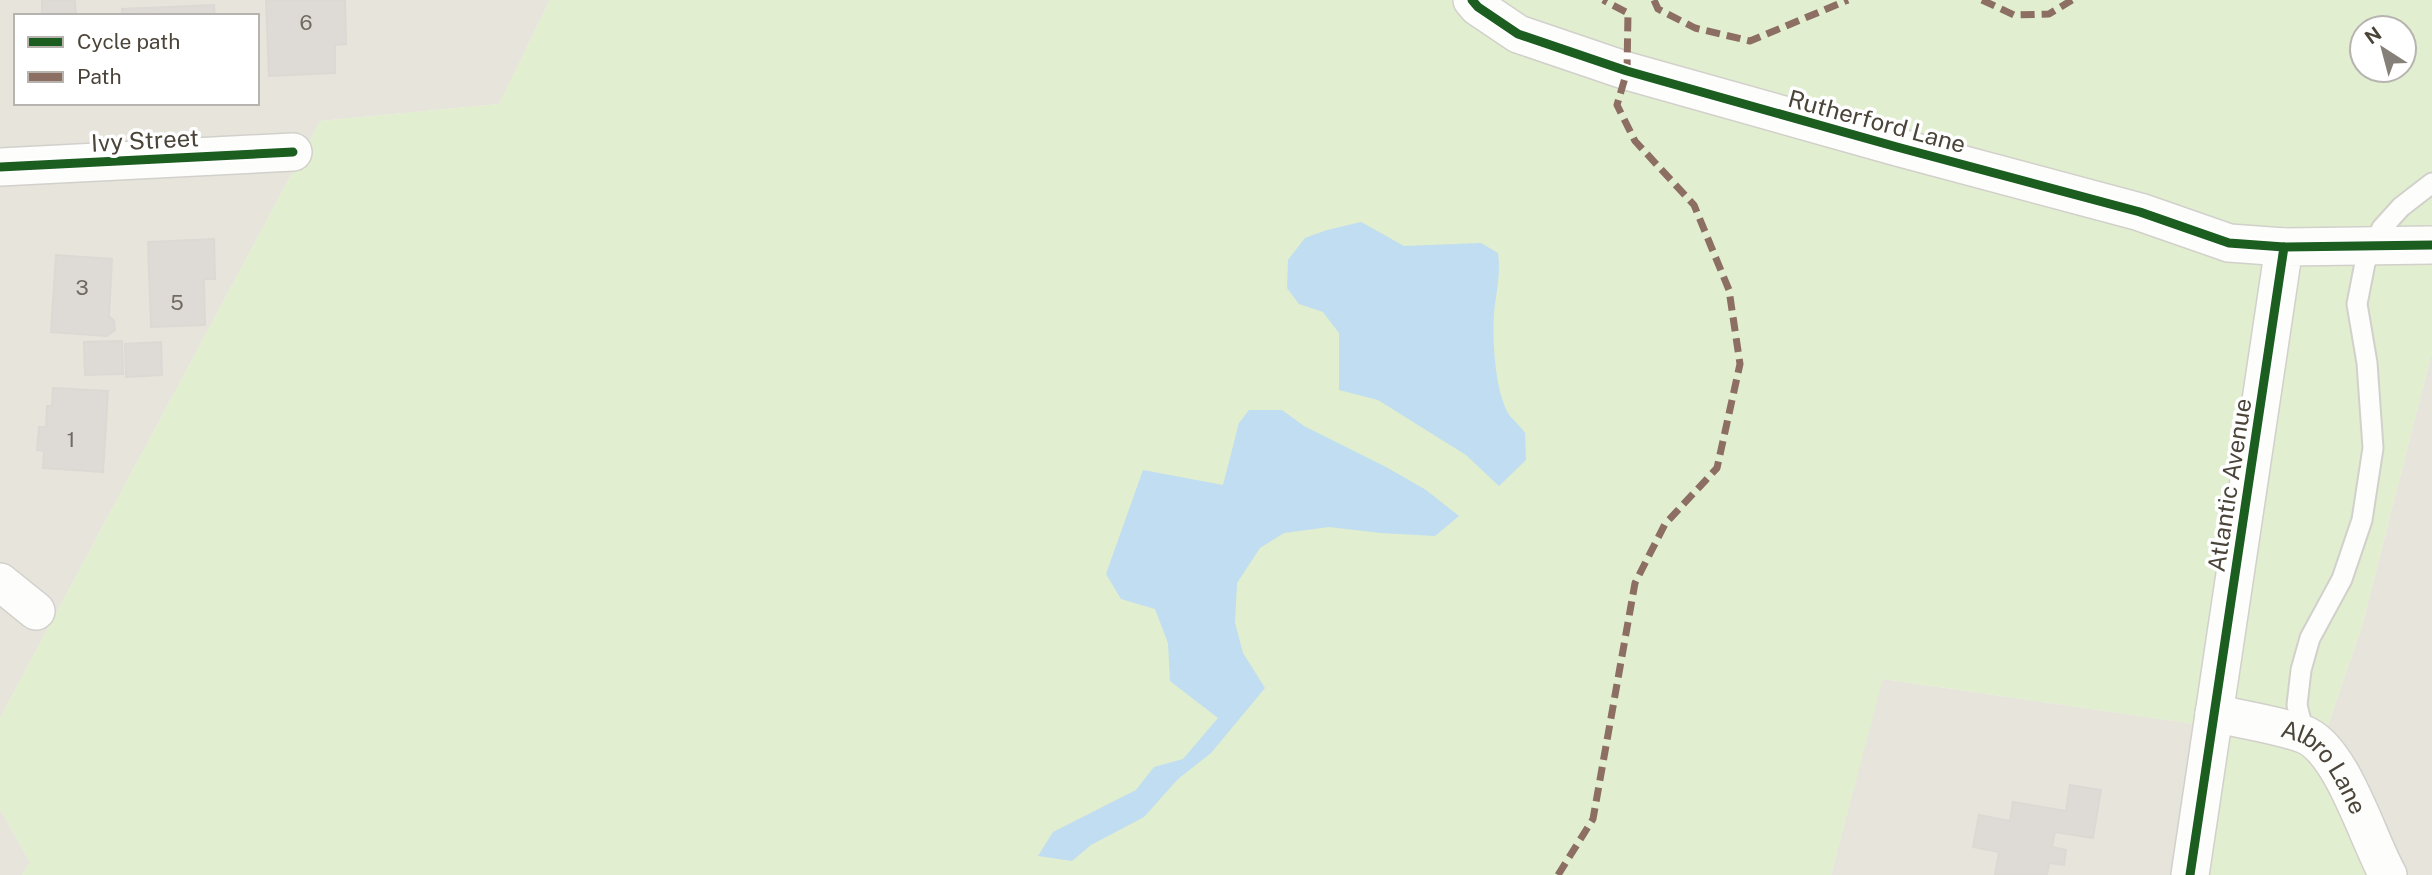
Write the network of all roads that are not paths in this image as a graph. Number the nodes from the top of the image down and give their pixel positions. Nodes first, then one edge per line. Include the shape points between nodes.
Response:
1 (1472, 0) edge
2 (293, 152) dead end
3 (0, 167) edge
4 (2432, 183) edge
5 (2432, 245) edge
6 (2374, 246) junction
7 (2284, 247) junction
8 (0, 582) edge
9 (36, 611) dead end
10 (2214, 713) junction
11 (2304, 734) junction
12 (2190, 875) edge
13 (2388, 875) edge

1 - 7 street, Rutherford Lane via 1518,34 1627,71 2140,212 2229,243
2 - 3 street, Ivy Street
4 - 6 lane via 2401,207 2382,228
5 - 6 street
6 - 7 street
6 - 11 lane via 2365,263 2357,304 2373,448 2362,520 2342,579 2310,638 2301,670 2297,705
7 - 10 street, Atlantic Avenue
8 - 9 street
10 - 11 street, Albro Lane
10 - 12 street, Atlantic Avenue
11 - 13 street, Albro Lane via 2328,753

